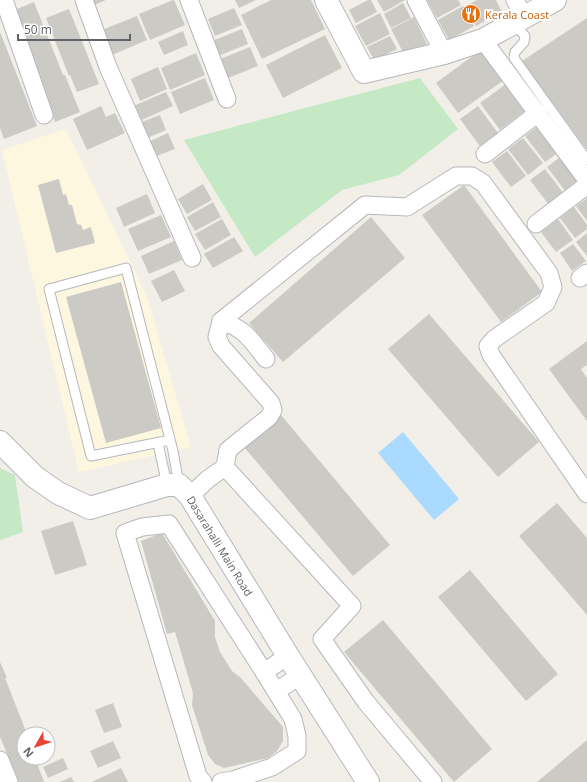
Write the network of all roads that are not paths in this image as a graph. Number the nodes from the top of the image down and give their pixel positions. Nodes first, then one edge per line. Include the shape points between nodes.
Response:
1 (4, 0) edge
2 (84, 0) edge
3 (189, 0) edge
4 (326, 0) edge
5 (416, 0) edge
6 (555, 0) edge
7 (518, 13) edge
8 (484, 40) junction
9 (444, 53) junction
10 (227, 99) dead end
11 (538, 113) junction
12 (44, 115) dead end
13 (485, 154) dead end
14 (587, 160) edge
15 (587, 180) edge
16 (587, 185) edge
17 (536, 224) dead end
18 (192, 258) dead end
19 (221, 322) junction
20 (266, 359) dead end
21 (170, 440) junction
22 (0, 442) edge
23 (158, 443) junction
24 (225, 467) junction
25 (179, 489) junction
26 (587, 494) edge
27 (288, 656) junction
28 (264, 672) junction
29 (300, 676) junction
30 (276, 691) junction
31 (0, 760) edge
32 (8, 782) edge
33 (203, 782) edge
34 (221, 782) edge
35 (368, 782) edge
36 (433, 782) edge

1 - 12 street
2 - 18 street via 108,67
3 - 10 street
4 - 9 street via 364,72
5 - 9 street
6 - 7 street
7 - 8 street
7 - 14 lane via 525,36 524,42 514,52 514,58
8 - 9 street
8 - 11 street
11 - 13 street
11 - 15 street
16 - 17 street
19 - 20 street via 234,326 244,333
19 - 24 street via 217,338 271,403 272,410 269,417 228,450
19 - 26 street via 365,205 407,207 456,176 472,176 483,183 540,260 549,273 553,287 546,303 494,339 488,346 491,355
21 - 23 lane
21 - 23 lane via 126,268 49,289 90,456
21 - 25 lane
22 - 25 street via 35,477 58,493 90,508
23 - 25 lane
24 - 25 street via 208,479
24 - 36 street via 352,606 322,639 366,702
25 - 27 street, Dasarahalli Main Road
27 - 28 street
27 - 29 street, Dasarahalli Main Road
28 - 30 street
28 - 33 street via 170,524 142,527 126,533 198,776
29 - 30 street
29 - 35 street, Dasarahalli Main Road
30 - 34 street via 293,719 297,751 272,767
31 - 32 street

